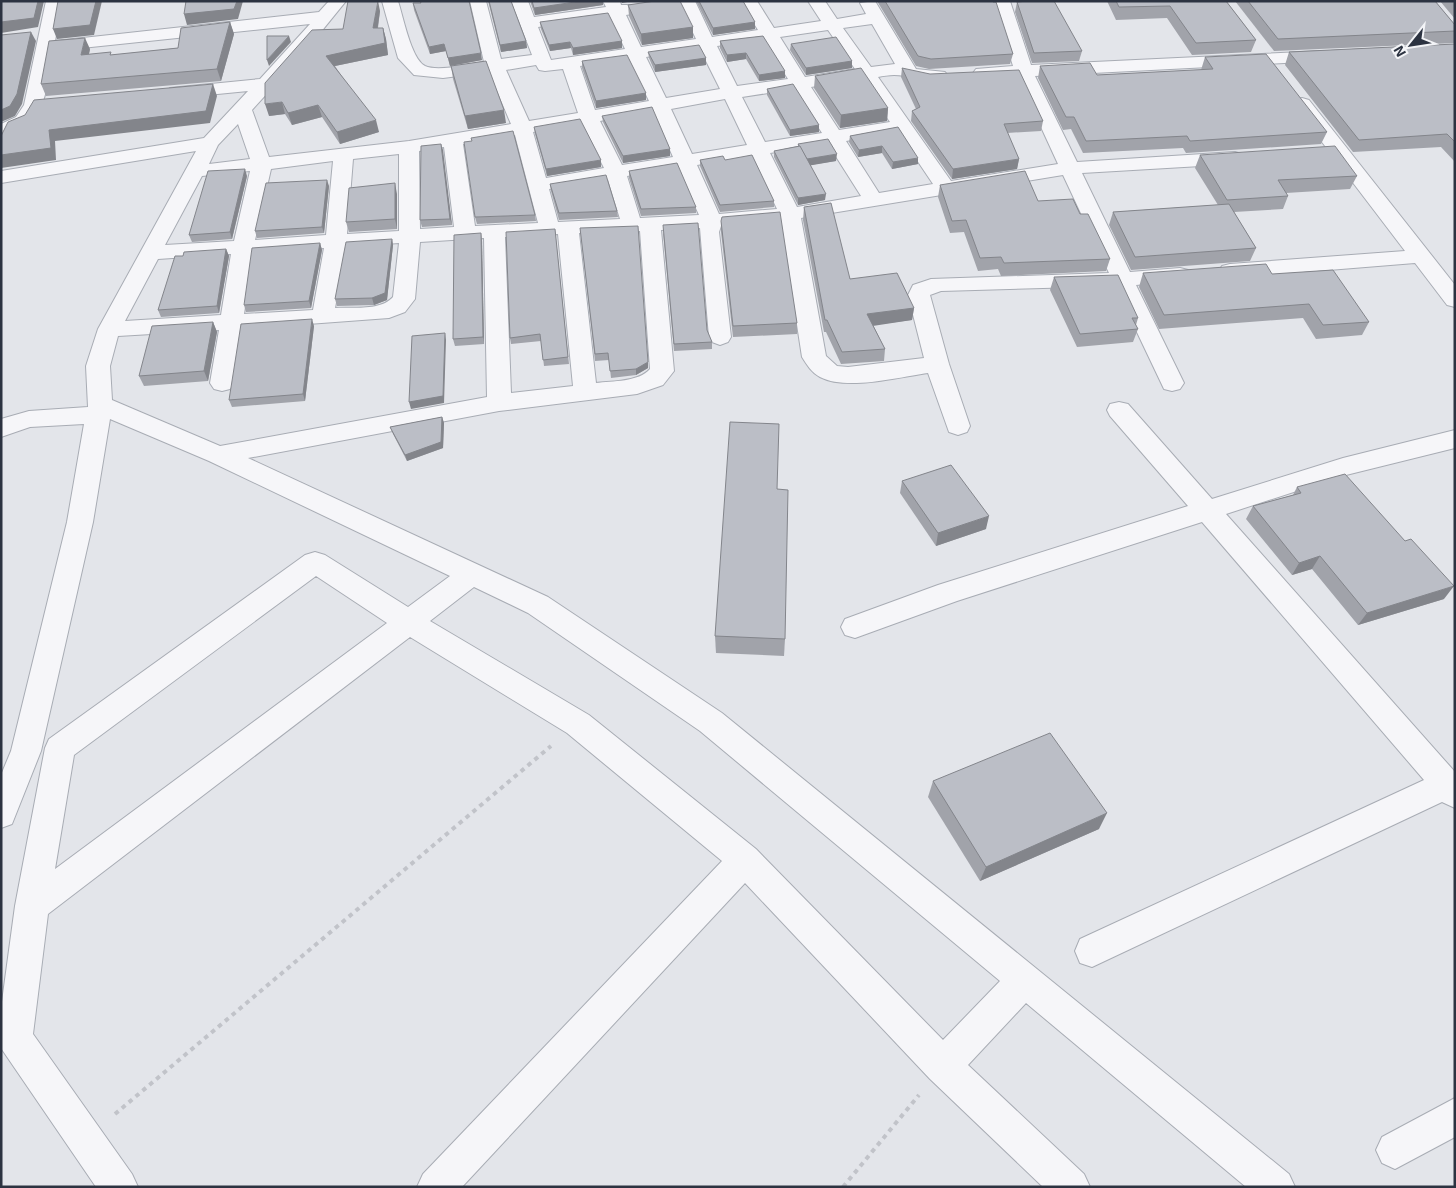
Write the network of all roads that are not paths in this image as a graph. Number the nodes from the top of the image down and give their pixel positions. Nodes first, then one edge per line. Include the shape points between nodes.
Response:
1 (54, 1) edge
2 (338, 1) edge
3 (390, 1) edge
4 (478, 1) edge
5 (519, 1) edge
6 (748, 1) edge
7 (816, 1) edge
8 (866, 1) edge
9 (1001, 1) edge
10 (680, 2) edge
11 (613, 6) edge
12 (650, 6) edge
13 (324, 17) junction
14 (877, 18) junction
15 (526, 23) junction
16 (832, 25) junction
17 (768, 34) junction
18 (29, 35) edge
19 (46, 40) junction
20 (706, 43) junction
21 (635, 53) junction
22 (1337, 55) edge
23 (542, 59) junction
24 (570, 62) junction
25 (496, 67) junction
26 (1274, 67) junction
27 (908, 71) junction
28 (1024, 71) junction
29 (866, 74) junction
30 (265, 84) junction
31 (799, 84) junction
32 (730, 93) junction
33 (159, 94) edge
34 (53, 103) edge
35 (33, 105) junction
36 (660, 105) junction
37 (242, 110) junction
38 (588, 116) junction
39 (900, 126) junction
40 (522, 127) junction
41 (1, 131) edge
42 (832, 137) junction
43 (453, 139) junction
44 (210, 144) junction
45 (409, 147) junction
46 (758, 149) junction
47 (1338, 151) junction
48 (1318, 153) edge
49 (344, 154) junction
50 (1258, 156) edge
51 (685, 161) junction
52 (262, 164) junction
53 (1069, 168) junction
54 (197, 171) junction
55 (616, 173) junction
56 (1, 177) edge
57 (538, 185) junction
58 (946, 188) junction
59 (874, 201) junction
60 (790, 214) junction
61 (712, 221) junction
62 (641, 223) junction
63 (559, 228) junction
64 (494, 232) junction
65 (465, 233) junction
66 (410, 237) junction
67 (336, 242) junction
68 (243, 247) junction
69 (149, 253) junction
70 (1421, 256) junction
71 (1123, 279) junction
72 (1455, 300) edge
73 (323, 316) junction
74 (230, 323) junction
75 (109, 329) junction
76 (720, 337) dead end
77 (937, 364) junction
78 (1172, 383) dead end
79 (222, 384) dead end
80 (585, 391) junction
81 (499, 403) junction
82 (99, 410) junction
83 (1119, 410) dead end
84 (958, 426) dead end
85 (1, 428) edge
86 (1455, 439) edge
87 (218, 455) junction
88 (1206, 511) junction
89 (471, 575) junction
90 (408, 622) junction
91 (855, 627) dead end
92 (1451, 789) edge
93 (1, 814) edge
94 (744, 860) junction
95 (32, 906) junction
96 (1092, 951) dead end
97 (1024, 980) junction
98 (943, 1066) junction
99 (1455, 1116) edge
100 (1395, 1150) dead end
101 (119, 1187) edge
102 (436, 1187) edge
103 (1071, 1187) edge
104 (1276, 1187) edge

1 - 19 street
2 - 13 street
3 - 25 street via 407,58 420,71 443,74
4 - 25 street
5 - 15 street
6 - 17 street
7 - 16 street
8 - 14 street
9 - 28 street
10 - 20 street
11 - 12 street
11 - 15 street
11 - 21 street
13 - 19 street
13 - 30 street
14 - 16 street
14 - 27 street
15 - 23 street
16 - 17 street
16 - 29 street
17 - 20 street
17 - 31 street
18 - 19 street
19 - 35 street
20 - 21 street
20 - 32 street
21 - 24 street
21 - 36 street
22 - 26 street
23 - 24 street via 545,66
23 - 25 street
24 - 38 street
25 - 40 street
26 - 28 street
26 - 47 street
27 - 28 street via 929,76
27 - 29 street via 895,69
28 - 53 street
29 - 31 street
29 - 39 street
30 - 33 street
30 - 37 street
31 - 32 street
31 - 42 street
32 - 36 street
32 - 46 street
34 - 35 street
35 - 41 street via 23,121
36 - 38 street
36 - 51 street
37 - 44 street
37 - 52 street
38 - 40 street
38 - 55 street
39 - 42 street
39 - 58 street
40 - 43 street
40 - 57 street
42 - 46 street
42 - 59 street
43 - 45 street
43 - 65 street
44 - 54 street
44 - 56 street
45 - 49 street
45 - 66 street
46 - 51 street
46 - 60 street
47 - 48 street
47 - 70 street
49 - 52 street
49 - 67 street
50 - 53 street
51 - 55 street
51 - 61 street
52 - 54 street
52 - 68 street
53 - 58 street
53 - 71 street
54 - 69 street
55 - 57 street
55 - 62 street
57 - 63 street
58 - 59 street
59 - 60 street
60 - 61 street
60 - 77 street via 814,357 821,367 834,375 848,375
61 - 62 street
61 - 76 street via 709,232
62 - 63 street
62 - 80 street via 662,371 656,379 637,386
63 - 64 street
63 - 80 street
64 - 65 street
64 - 81 street
65 - 66 street
66 - 67 street
66 - 73 street via 404,299 397,307 382,313
67 - 68 street
67 - 73 street
68 - 69 street
68 - 74 street
69 - 75 street
70 - 71 street
70 - 72 street
71 - 77 street via 929,286 919,295
71 - 78 street
73 - 74 street
74 - 75 street
74 - 79 street
75 - 82 street via 98,366
77 - 84 street
80 - 81 street
81 - 87 street
82 - 85 street via 29,419
82 - 87 street
82 - 93 street via 80,522 26,751
83 - 88 street
86 - 88 street via 1343,467
87 - 89 street
88 - 91 street via 948,593
88 - 92 street
89 - 90 street
89 - 97 street via 538,605 711,722
90 - 94 street via 578,724
90 - 95 street
90 - 95 street via 315,562 60,748
92 - 96 street
94 - 98 street
94 - 102 street
95 - 101 street via 15,1038
97 - 98 street
97 - 104 street
98 - 103 street
99 - 100 street

